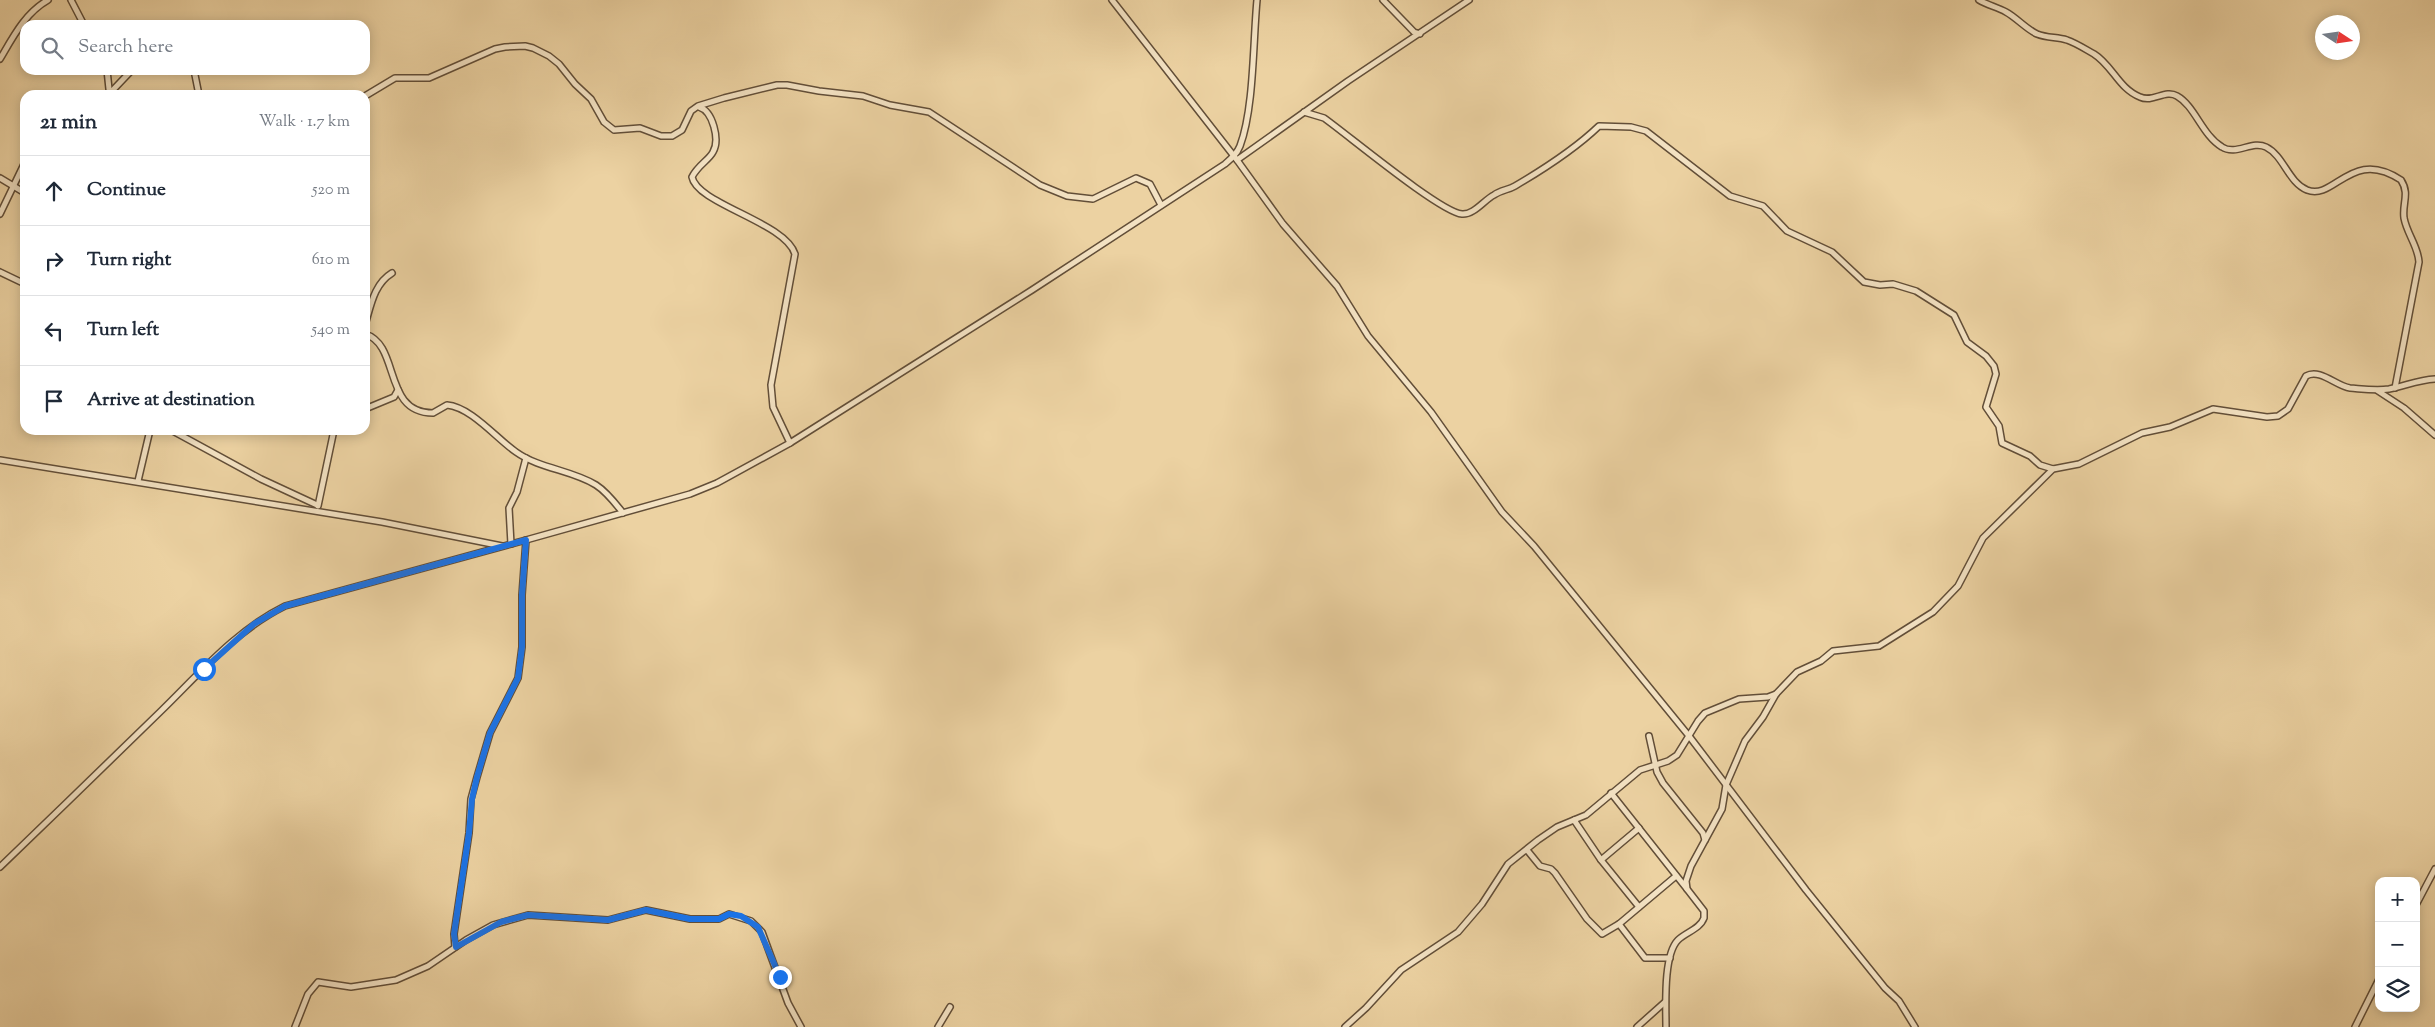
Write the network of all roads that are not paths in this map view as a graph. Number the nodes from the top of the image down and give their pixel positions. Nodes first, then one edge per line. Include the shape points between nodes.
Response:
1 (48, 0) edge
2 (71, 0) edge
3 (1112, 0) edge
4 (1257, 0) edge
5 (1383, 0) edge
6 (1469, 0) edge
7 (1978, 0) edge
8 (25, 20) edge
9 (81, 20) edge
10 (20, 26) edge
11 (1421, 34) junction
12 (0, 59) edge
13 (108, 75) edge
14 (127, 75) edge
15 (195, 75) edge
16 (110, 90) edge
17 (113, 90) edge
18 (198, 90) edge
19 (370, 93) edge
20 (698, 106) junction
21 (1304, 112) junction
22 (1235, 158) junction
23 (20, 173) edge
24 (0, 178) edge
25 (14, 186) junction
26 (20, 190) edge
27 (1161, 205) junction
28 (0, 214) edge
29 (0, 272) edge
30 (392, 273) dead end
31 (20, 281) edge
32 (370, 310) edge
33 (370, 337) edge
34 (2435, 379) edge
35 (2395, 388) junction
36 (398, 390) junction
37 (2377, 390) junction
38 (391, 398) junction
39 (405, 401) junction
40 (370, 407) edge
41 (149, 435) edge
42 (180, 435) edge
43 (333, 435) edge
44 (2435, 435) edge
45 (790, 442) junction
46 (526, 458) junction
47 (0, 460) edge
48 (2053, 469) junction
49 (138, 481) junction
50 (317, 505) junction
51 (320, 512) junction
52 (623, 513) junction
53 (526, 540) junction
54 (511, 544) junction
55 (503, 546) junction
56 (1776, 694) junction
57 (1649, 736) dead end
58 (1689, 736) junction
59 (1655, 764) junction
60 (1726, 785) junction
61 (1611, 794) junction
62 (1574, 820) junction
63 (1639, 828) junction
64 (1705, 840) junction
65 (1527, 850) junction
66 (1601, 860) junction
67 (0, 868) edge
68 (2435, 869) edge
69 (1676, 876) junction
70 (2433, 876) edge
71 (1687, 889) junction
72 (2420, 898) edge
73 (1639, 907) junction
74 (1619, 924) junction
75 (456, 947) junction
76 (1670, 958) junction
77 (2375, 987) edge
78 (1665, 1002) junction
79 (950, 1007) dead end
80 (295, 1027) edge
81 (801, 1027) edge
82 (938, 1027) edge
83 (1345, 1027) edge
84 (1637, 1027) edge
85 (1666, 1027) edge
86 (1915, 1027) edge
87 (2356, 1027) edge

1 - 8 street
2 - 9 street
3 - 22 street
4 - 22 street via 1245,123
5 - 11 street via 1414,32
6 - 11 street
7 - 35 street via 2005,11 2036,33 2067,40 2092,53 2120,83 2139,97 2177,96 2222,147 2234,150 2265,146 2306,190 2324,190 2350,173 2368,168 2402,180 2407,195 2404,219 2419,262
10 - 12 street
11 - 21 street
13 - 16 street
14 - 17 street
15 - 18 street
19 - 20 street via 394,78 429,78 495,49 525,46 541,51 559,64 590,99 606,126 614,130 640,128 661,136 672,136 682,130 691,111
20 - 27 street via 782,84 863,96 890,106 929,112 1050,190 1093,199 1136,178 1150,184
20 - 45 street via 706,110 713,120 714,147 695,171 694,183 711,197 777,235 795,254 771,385 773,407
21 - 22 street
21 - 48 street via 1319,116 1431,197 1464,214 1567,153 1599,126 1646,131 1730,196 1763,206 1787,231 1832,252 1864,282 1893,284 1916,291 1954,315 1967,342 1994,366 1996,374 1986,407 1999,426 2002,443
22 - 27 street
22 - 58 street via 1283,224 1338,286 1368,336 1431,412 1502,512 1534,546
23 - 25 street
24 - 25 street
25 - 26 street
25 - 28 street
27 - 45 street via 1038,287
29 - 31 street
30 - 32 street via 378,285
33 - 36 street via 380,347
34 - 35 street
35 - 37 street
36 - 38 street
36 - 39 street
37 - 44 street
37 - 48 street via 2340,386 2318,374 2310,374 2288,409 2278,416 2213,409 2170,427 2142,433 2079,464
38 - 39 street
38 - 40 street
39 - 46 street via 413,408 428,413 447,405 455,408 494,432
41 - 49 street
42 - 50 street
43 - 50 street
45 - 52 street via 718,483
46 - 52 street via 598,486
46 - 54 street via 509,508
47 - 49 street
48 - 56 street via 1983,538 1958,586 1933,612 1879,646 1833,651 1801,669
49 - 51 street
50 - 51 street
51 - 55 street
52 - 53 street
53 - 54 street
53 - 75 street via 523,639 518,678 490,733 473,792 454,934
54 - 55 street
55 - 67 street via 306,600 270,613 204,669
56 - 58 street via 1739,699 1709,711
56 - 60 street via 1745,741
57 - 59 street
58 - 59 street via 1677,755
58 - 60 street
59 - 61 street via 1634,774
59 - 64 street via 1662,783 1703,833
60 - 64 street via 1722,809
60 - 86 street via 1847,941 1899,1001
61 - 62 street via 1586,815
61 - 63 street
62 - 65 street via 1557,827
62 - 66 street
63 - 66 street
63 - 69 street
64 - 71 street via 1688,873
65 - 74 street via 1538,864 1552,869 1600,934
65 - 83 street via 1508,864 1482,904 1458,932 1401,970
66 - 73 street
68 - 70 street
69 - 71 street
69 - 73 street
70 - 72 street
71 - 76 street via 1701,906 1704,918 1698,927 1678,940
73 - 74 street
74 - 76 street via 1645,958
75 - 80 street via 428,966 396,980 351,987 318,982 308,994
75 - 81 street via 501,922 528,915 608,920 646,910 690,919 719,919 729,914 741,916 762,932 788,1003
76 - 78 street
77 - 87 street
78 - 84 street
78 - 85 street
79 - 82 street

